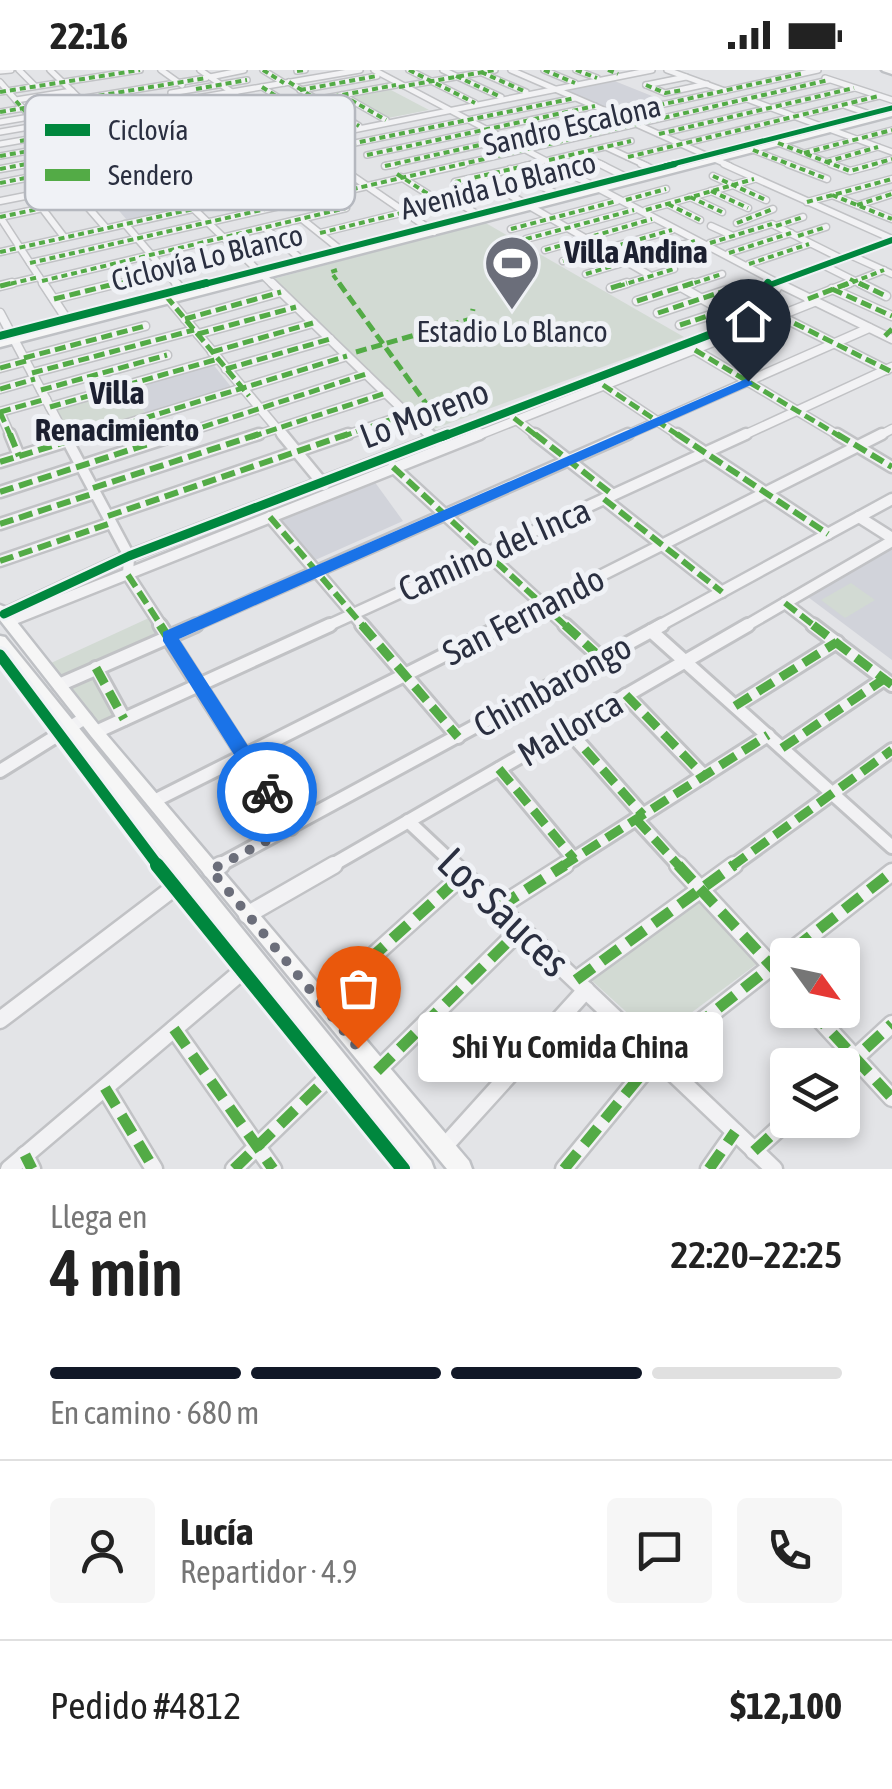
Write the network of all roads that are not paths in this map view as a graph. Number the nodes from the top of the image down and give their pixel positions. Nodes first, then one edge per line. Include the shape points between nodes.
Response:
1 (11, 70) edge
2 (18, 70) edge
3 (50, 70) edge
4 (88, 70) edge
5 (140, 70) edge
6 (161, 70) edge
7 (197, 70) edge
8 (244, 70) edge
9 (264, 70) edge
10 (363, 70) edge
11 (409, 70) edge
12 (442, 70) edge
13 (495, 70) edge
14 (511, 70) edge
15 (544, 70) edge
16 (576, 70) edge
17 (608, 70) edge
18 (638, 70) edge
19 (652, 70) edge
20 (668, 70) edge
21 (768, 70) edge
22 (818, 70) edge
23 (479, 71) edge
24 (803, 71) edge
25 (0, 72) edge
26 (120, 72) edge
27 (235, 73) junction
28 (376, 73) edge
29 (618, 74) junction
30 (168, 76) junction
31 (96, 77) junction
32 (457, 77) junction
33 (686, 77) junction
34 (788, 77) junction
35 (151, 78) dead end
36 (208, 78) junction
37 (597, 78) junction
38 (771, 80) junction
39 (830, 80) junction
40 (0, 82) edge
41 (62, 82) junction
42 (178, 82) junction
43 (432, 82) junction
44 (575, 82) junction
45 (287, 83) junction
46 (707, 84) junction
47 (218, 85) junction
48 (34, 86) junction
49 (400, 86) junction
50 (262, 87) junction
51 (554, 88) junction
52 (794, 88) junction
53 (854, 88) junction
54 (140, 89) junction
55 (188, 90) junction
56 (300, 90) junction
57 (4, 91) edge
58 (72, 91) junction
59 (724, 91) junction
60 (526, 92) junction
61 (778, 92) junction
62 (115, 93) junction
63 (171, 93) dead end
64 (230, 93) junction
65 (47, 95) edge
66 (76, 95) edge
67 (103, 95) edge
68 (117, 95) edge
69 (148, 95) edge
70 (218, 95) edge
71 (233, 95) edge
72 (274, 95) edge
73 (308, 95) edge
74 (342, 95) edge
75 (818, 96) junction
76 (879, 96) junction
77 (500, 98) junction
78 (510, 98) junction
79 (575, 98) junction
80 (25, 99) edge
81 (746, 99) junction
82 (16, 100) junction
83 (684, 100) junction
84 (803, 100) junction
85 (892, 100) edge
86 (355, 102) edge
87 (475, 102) junction
88 (843, 105) junction
89 (595, 106) junction
90 (23, 108) junction
91 (528, 108) junction
92 (706, 108) junction
93 (770, 108) junction
94 (828, 108) junction
95 (25, 110) edge
96 (446, 110) junction
97 (0, 112) edge
98 (507, 112) junction
99 (688, 112) junction
100 (615, 115) junction
101 (892, 115) edge
102 (548, 116) junction
103 (795, 116) junction
104 (877, 116) junction
105 (25, 117) edge
106 (730, 117) junction
107 (467, 120) junction
108 (390, 121) junction
109 (526, 121) junction
110 (0, 122) edge
111 (711, 122) junction
112 (355, 124) edge
113 (636, 124) junction
114 (359, 126) junction
115 (567, 126) junction
116 (754, 126) junction
117 (355, 127) edge
118 (25, 128) edge
119 (355, 128) edge
120 (828, 128) junction
121 (485, 130) junction
122 (546, 130) junction
123 (608, 130) junction
124 (892, 130) edge
125 (735, 131) junction
126 (0, 132) edge
127 (412, 132) junction
128 (878, 133) junction
129 (659, 134) junction
130 (588, 135) junction
131 (392, 136) junction
132 (892, 138) edge
133 (857, 139) junction
134 (25, 140) edge
135 (504, 140) junction
136 (631, 141) junction
137 (781, 141) junction
138 (430, 142) junction
139 (0, 144) edge
140 (682, 144) junction
141 (355, 145) edge
142 (408, 146) junction
143 (355, 147) edge
144 (606, 147) junction
145 (878, 147) junction
146 (524, 150) junction
147 (753, 150) junction
148 (654, 151) junction
149 (25, 152) edge
150 (449, 152) junction
151 (579, 153) junction
152 (804, 154) junction
153 (367, 155) junction
154 (0, 156) edge
155 (892, 156) edge
156 (426, 157) junction
157 (628, 157) junction
158 (712, 159) junction
159 (478, 161) junction
160 (546, 161) junction
161 (826, 162) junction
162 (468, 163) junction
163 (25, 164) edge
164 (384, 166) junction
165 (0, 169) edge
166 (510, 169) junction
167 (434, 171) junction
168 (657, 171) junction
169 (498, 172) junction
170 (713, 176) dead end
171 (479, 177) junction
172 (25, 178) edge
173 (355, 178) edge
174 (403, 178) junction
175 (628, 178) junction
176 (754, 178) junction
177 (890, 178) edge
178 (827, 179) dead end
179 (355, 180) edge
180 (455, 182) junction
181 (0, 183) edge
182 (732, 185) junction
183 (366, 186) junction
184 (597, 188) junction
185 (355, 189) edge
186 (499, 189) junction
187 (666, 189) dead end
188 (711, 191) junction
189 (25, 193) edge
190 (832, 194) junction
191 (892, 194) edge
192 (25, 195) edge
193 (474, 195) junction
194 (560, 196) junction
195 (690, 198) junction
196 (0, 199) edge
197 (454, 200) junction
198 (621, 200) junction
199 (766, 200) dead end
200 (808, 202) junction
201 (442, 203) junction
202 (668, 204) junction
203 (857, 205) junction
204 (528, 206) junction
205 (748, 208) dead end
206 (773, 209) dead end
207 (33, 210) edge
208 (43, 210) edge
209 (91, 210) edge
210 (185, 210) edge
211 (196, 210) edge
212 (263, 210) joint
213 (338, 210) edge
214 (349, 210) edge
215 (634, 210) junction
216 (646, 210) junction
217 (404, 212) junction
218 (722, 212) dead end
219 (480, 216) junction
220 (892, 216) edge
221 (0, 217) edge
222 (803, 217) dead end
223 (550, 218) junction
224 (302, 219) junction
225 (652, 219) junction
226 (700, 220) dead end
227 (208, 222) junction
228 (365, 222) junction
229 (125, 224) junction
230 (280, 224) junction
231 (774, 225) junction
232 (711, 226) dead end
233 (826, 226) dead end
234 (106, 228) junction
235 (265, 228) junction
236 (567, 228) junction
237 (510, 229) dead end
238 (431, 230) junction
239 (672, 230) junction
240 (752, 230) junction
241 (320, 233) junction
242 (795, 234) junction
243 (733, 236) junction
244 (224, 237) junction
245 (64, 238) junction
246 (585, 238) junction
247 (138, 239) junction
248 (526, 239) dead end
249 (892, 239) edge
250 (695, 242) junction
251 (809, 244) junction
252 (714, 245) junction
253 (106, 246) junction
254 (20, 247) junction
255 (545, 250) dead end
256 (604, 250) junction
257 (342, 251) junction
258 (0, 252) edge
259 (240, 253) junction
260 (729, 253) junction
261 (151, 254) junction
262 (844, 257) junction
263 (303, 261) junction
264 (563, 261) dead end
265 (118, 262) junction
266 (626, 262) junction
267 (30, 263) junction
268 (737, 264) dead end
269 (749, 264) junction
270 (824, 266) junction
271 (674, 268) dead end
272 (166, 271) junction
273 (888, 272) edge
274 (262, 274) junction
275 (586, 274) dead end
276 (722, 274) dead end
277 (651, 276) junction
278 (40, 279) junction
279 (130, 280) junction
280 (775, 281) junction
281 (854, 281) junction
282 (742, 284) dead end
283 (0, 286) edge
284 (682, 287) junction
285 (612, 288) dead end
286 (832, 289) junction
287 (183, 292) junction
288 (281, 292) junction
289 (889, 294) edge
290 (168, 298) junction
291 (701, 298) junction
292 (54, 299) junction
293 (811, 300) junction
294 (637, 301) dead end
295 (296, 307) junction
296 (871, 307) junction
297 (132, 310) junction
298 (723, 311) junction
299 (658, 313) dead end
300 (0, 314) edge
301 (780, 316) junction
302 (892, 316) edge
303 (184, 318) junction
304 (68, 321) junction
305 (313, 322) junction
306 (742, 322) junction
307 (680, 325) dead end
308 (145, 326) junction
309 (869, 328) junction
310 (196, 332) junction
311 (890, 335) edge
312 (13, 338) junction
313 (330, 339) junction
314 (156, 340) junction
315 (0, 341) edge
316 (835, 343) junction
317 (695, 350) junction
318 (167, 355) junction
319 (215, 355) junction
320 (347, 356) junction
321 (25, 360) junction
322 (0, 368) edge
323 (226, 369) junction
324 (179, 370) junction
325 (890, 370) edge
326 (366, 374) junction
327 (34, 376) junction
328 (748, 381) junction
329 (603, 385) junction
330 (242, 388) junction
331 (0, 389) edge
332 (386, 393) junction
333 (46, 399) junction
334 (259, 408) junction
335 (798, 411) junction
336 (0, 412) edge
337 (408, 414) junction
338 (514, 418) junction
339 (659, 421) junction
340 (276, 429) junction
341 (892, 429) edge
342 (4, 434) edge
343 (433, 438) junction
344 (68, 441) junction
345 (858, 446) junction
346 (442, 447) junction
347 (296, 452) junction
348 (706, 453) junction
349 (20, 456) junction
350 (569, 460) junction
351 (0, 462) edge
352 (81, 465) junction
353 (393, 466) junction
354 (892, 467) edge
355 (320, 482) junction
356 (94, 490) junction
357 (334, 491) junction
358 (0, 492) edge
359 (766, 493) junction
360 (609, 497) junction
361 (892, 499) edge
362 (445, 515) junction
363 (270, 517) junction
364 (859, 517) junction
365 (110, 519) junction
366 (0, 524) edge
367 (828, 534) junction
368 (892, 540) edge
369 (662, 545) junction
370 (486, 552) junction
371 (129, 556) junction
372 (0, 561) edge
373 (317, 571) junction
374 (128, 575) junction
375 (722, 592) junction
376 (785, 602) junction
377 (543, 605) junction
378 (353, 614) junction
379 (3, 617) edge
380 (651, 631) junction
381 (169, 636) junction
382 (0, 641) edge
383 (837, 642) junction
384 (601, 658) junction
385 (685, 661) junction
386 (96, 668) junction
387 (405, 675) junction
388 (888, 682) edge
389 (59, 684) junction
390 (198, 684) junction
391 (626, 695) junction
392 (735, 706) junction
393 (124, 719) junction
394 (83, 726) junction
395 (567, 730) junction
396 (768, 736) junction
397 (458, 737) junction
398 (782, 748) junction
399 (892, 750) edge
400 (244, 756) junction
401 (498, 769) junction
402 (0, 770) edge
403 (704, 776) junction
404 (832, 794) junction
405 (154, 801) junction
406 (640, 817) junction
407 (408, 821) junction
408 (291, 828) junction
409 (892, 847) edge
410 (574, 859) junction
411 (211, 870) junction
412 (892, 872) edge
413 (464, 874) junction
414 (188, 877) junction
415 (700, 889) junction
416 (499, 907) junction
417 (247, 914) junction
418 (521, 928) junction
419 (809, 938) edge
420 (254, 961) junction
421 (770, 965) edge
422 (770, 969) edge
423 (581, 985) junction
424 (320, 1003) junction
425 (0, 1020) edge
426 (892, 1024) edge
427 (174, 1030) junction
428 (860, 1054) edge
429 (656, 1057) junction
430 (339, 1068) junction
431 (377, 1071) junction
432 (860, 1073) edge
433 (105, 1088) junction
434 (892, 1098) edge
435 (735, 1132) junction
436 (770, 1136) edge
437 (257, 1147) junction
438 (443, 1148) junction
439 (754, 1151) junction
440 (28, 1162) edge
441 (8, 1169) edge
442 (154, 1169) edge
443 (234, 1169) edge
444 (273, 1169) edge
445 (423, 1169) edge
446 (462, 1169) edge
447 (564, 1169) edge
448 (708, 1169) edge
449 (774, 1169) edge

1 - 25 street
2 - 48 street
3 - 41 street
4 - 31 street
5 - 26 street
6 - 30 street
7 - 36 street
8 - 27 street
9 - 45 street
10 - 28 street
10 - 45 street
11 - 43 street
12 - 32 street
13 - 23 street
14 - 51 street
15 - 44 street
16 - 37 street
17 - 29 street
18 - 29 street
19 - 51 street
20 - 33 street
21 - 34 street
22 - 24 street, Sandro Escalona
23 - 32 street
23 - 60 street
24 - 34 street, Sandro Escalona
24 - 39 street
26 - 31 street
26 - 54 street
27 - 36 street
27 - 47 street via 248,81
28 - 49 street
28 - 56 street
29 - 37 street
30 - 35 street
30 - 42 street
31 - 41 street
31 - 62 street
32 - 43 street
32 - 77 street
33 - 46 street
33 - 46 street via 646,85 665,93
34 - 38 street, Sandro Escalona
36 - 42 street
36 - 47 street
37 - 44 street
38 - 52 street
38 - 59 street, Sandro Escalona
39 - 52 street
39 - 53 street
40 - 57 street
41 - 48 street
41 - 58 street
42 - 54 street
42 - 55 street
43 - 49 street
43 - 87 street
44 - 51 street
45 - 50 street
45 - 56 street
46 - 59 street
47 - 55 street
47 - 64 street
48 - 57 street
49 - 74 street
49 - 96 street
50 - 64 street
50 - 72 street
51 - 60 street
51 - 78 street
51 - 79 street
52 - 61 street
52 - 75 street
53 - 75 street
53 - 76 street
54 - 62 street
54 - 69 street
55 - 63 street
56 - 73 street
57 - 82 street
58 - 65 street
58 - 66 street
59 - 81 street
59 - 83 street, Sandro Escalona
60 - 77 street
61 - 81 street
61 - 84 street
62 - 67 street
62 - 68 street
64 - 70 street
64 - 71 street
75 - 84 street
75 - 88 street
76 - 85 street
76 - 88 street
77 - 87 street
78 - 91 street
78 - 96 street
79 - 89 street
79 - 91 street
80 - 82 street
81 - 92 street
81 - 93 street
82 - 90 street
83 - 92 street
83 - 100 street, Sandro Escalona
84 - 93 street
84 - 94 street
86 - 108 street
87 - 96 street
88 - 94 street
88 - 104 street
89 - 100 street
89 - 102 street
90 - 95 street
90 - 97 street
91 - 98 street
91 - 102 street
92 - 99 street
92 - 106 street
93 - 103 street
93 - 106 street
94 - 103 street
96 - 107 street
96 - 108 street
98 - 107 street
98 - 109 street
99 - 111 street
99 - 113 street
100 - 113 street
100 - 115 street, Sandro Escalona
101 - 104 main road, Avenida Lo Blanco
102 - 109 street
102 - 115 street
103 - 116 street
103 - 120 street
104 - 120 main road, Avenida Lo Blanco
105 - 110 street
106 - 111 street
106 - 116 street
107 - 121 street
107 - 127 street
108 - 114 street
108 - 119 street
108 - 127 street
109 - 121 street
109 - 122 street
111 - 125 street
111 - 129 street
112 - 114 street
113 - 123 street
113 - 129 street
114 - 117 street
115 - 122 street, Sandro Escalona
115 - 130 street
116 - 125 street
116 - 137 street
118 - 126 street
120 - 133 street
120 - 137 main road, Avenida Lo Blanco
121 - 135 street
121 - 138 street
122 - 135 street, Sandro Escalona
123 - 130 street
123 - 136 street
124 - 128 street
125 - 140 street
127 - 131 street
127 - 138 street
128 - 132 street
128 - 133 street
129 - 140 street
130 - 146 street
131 - 141 street
131 - 142 street
133 - 145 street
133 - 152 street
134 - 139 street
135 - 146 street
135 - 150 street, Sandro Escalona
136 - 144 street
136 - 148 street
137 - 147 main road, Avenida Lo Blanco
137 - 152 street
137 - 158 main road, Avenida Lo Blanco
138 - 142 street
138 - 150 street
140 - 148 street
140 - 158 street
142 - 153 street
142 - 156 street
143 - 153 street
144 - 151 street
144 - 157 street
145 - 155 street
145 - 161 street
146 - 159 street
146 - 160 street
147 - 158 main road, Avenida Lo Blanco
147 - 178 street
148 - 157 street
149 - 154 street
150 - 156 street, Sandro Escalona
150 - 162 street
151 - 160 street
151 - 175 street
152 - 161 street
153 - 164 street
155 - 161 street via 850,172
156 - 164 street, Sandro Escalona
157 - 168 street
158 - 168 main road, Avenida Lo Blanco
158 - 176 street
158 - 184 main road, Avenida Lo Blanco
159 - 162 street
159 - 169 street
160 - 166 street
160 - 184 street
162 - 167 street
163 - 165 street
164 - 174 street
166 - 169 street
166 - 194 street
167 - 174 street
167 - 180 street
168 - 175 main road, Avenida Lo Blanco
169 - 171 street
170 - 182 street
171 - 180 street
171 - 186 street
172 - 181 street
173 - 183 street
174 - 183 street
174 - 201 street
175 - 184 main road, Avenida Lo Blanco
176 - 182 street
176 - 200 street
177 - 190 street
179 - 183 street
180 - 193 street
182 - 188 street
182 - 199 street
183 - 185 street
183 - 217 street
184 - 194 main road, Avenida Lo Blanco
184 - 198 street
184 - 204 main road, Avenida Lo Blanco
186 - 193 street
186 - 204 street
187 - 198 street
188 - 195 street
188 - 205 street
189 - 196 street
190 - 200 street
190 - 203 street
191 - 203 street
192 - 196 street
193 - 197 street
194 - 204 main road, Avenida Lo Blanco
195 - 202 street
195 - 218 street
197 - 201 street
197 - 219 street
198 - 215 street
198 - 216 street
198 - 223 street
200 - 249 street
201 - 217 street
202 - 216 street
202 - 226 street
203 - 220 street
204 - 219 main road, Avenida Lo Blanco
204 - 223 street
204 - 238 main road, Avenida Lo Blanco
206 - 240 street via 737,223
207 - 221 street
208 - 245 street
209 - 234 street
210 - 229 street
211 - 227 street
212 - 227 street
212 - 230 street
213 - 224 street
214 - 228 street
215 - 225 street
215 - 236 street
216 - 252 street
217 - 228 street
217 - 238 street
219 - 238 main road, Avenida Lo Blanco
221 - 254 street
222 - 231 street
223 - 236 street
223 - 237 street
224 - 230 street
224 - 241 street
225 - 239 street
225 - 246 street
227 - 244 street
227 - 247 street
228 - 241 street
229 - 234 street
229 - 247 street
230 - 235 street
231 - 240 street
231 - 242 street
232 - 243 street
233 - 242 street
234 - 245 street
235 - 244 street
235 - 263 street
236 - 246 street
236 - 248 street
238 - 257 main road, Avenida Lo Blanco
238 - 274 main road, Avenida Lo Blanco
239 - 250 street
239 - 256 street
240 - 243 street
241 - 257 street
242 - 251 street
242 - 260 street
243 - 252 street
244 - 259 street
244 - 261 street
245 - 254 street
246 - 255 street
246 - 256 street
247 - 253 street
247 - 261 street
249 - 262 street
250 - 252 street
250 - 266 street
251 - 262 street
251 - 269 street
252 - 260 street
253 - 265 street
253 - 267 street
254 - 258 street
254 - 267 street
256 - 264 street
256 - 266 street
257 - 263 main road, Avenida Lo Blanco
259 - 272 street
259 - 274 street
260 - 269 street
261 - 265 street
261 - 272 street
262 - 270 street
262 - 273 street
262 - 280 street
263 - 274 main road, Avenida Lo Blanco
265 - 278 street
265 - 279 street
266 - 275 street
266 - 277 street
267 - 278 street
268 - 280 street
269 - 280 street
270 - 280 street
270 - 281 street
271 - 277 street
272 - 279 street
272 - 287 street
273 - 281 street, Lo Moreno
274 - 287 main road, Avenida Lo Blanco
274 - 288 street
274 - 290 main road, Avenida Lo Blanco
276 - 284 street
277 - 285 street
278 - 283 street
278 - 292 street
279 - 292 street
280 - 293 street
280 - 306 street
281 - 286 street, Lo Moreno
281 - 289 street
282 - 291 street
284 - 291 street
284 - 294 street
286 - 293 street, Lo Moreno
286 - 296 street
287 - 290 main road, Avenida Lo Blanco
288 - 295 street
288 - 303 street
289 - 296 street
290 - 297 main road, Avenida Lo Blanco
290 - 303 street
290 - 304 main road, Avenida Lo Blanco
291 - 298 street
291 - 299 street
292 - 304 street
293 - 301 street, Lo Moreno
293 - 309 street
295 - 305 street
295 - 310 street
296 - 302 street
297 - 308 street
297 - 312 main road, Avenida Lo Blanco
298 - 306 street
298 - 307 street
300 - 312 street
301 - 316 street
301 - 317 street, Lo Moreno
303 - 310 street
304 - 312 main road, Avenida Lo Blanco
305 - 313 street
305 - 319 street
306 - 343 street, Lo Moreno
308 - 314 street
308 - 321 street
309 - 311 street
309 - 316 street
310 - 314 street
310 - 319 street
312 - 315 main road, Avenida Lo Blanco
312 - 321 street
313 - 320 street
313 - 323 street
314 - 318 street
314 - 327 street
316 - 325 street
316 - 328 street
317 - 328 street
317 - 329 street, Lo Moreno
318 - 324 street
318 - 333 street
319 - 323 street
319 - 324 street
320 - 326 street
320 - 330 street
321 - 322 street
321 - 327 street
323 - 330 street
324 - 333 street
325 - 335 street, Camino del Inca
326 - 332 street
326 - 334 street
327 - 331 street
327 - 333 street
328 - 335 street
328 - 339 street
329 - 338 street, Lo Moreno
329 - 339 street
330 - 334 street
330 - 344 street
332 - 337 street
332 - 340 street
333 - 336 street
333 - 344 street
334 - 340 street
334 - 352 street
335 - 345 street
335 - 348 street, Camino del Inca
336 - 342 street
337 - 343 street
337 - 347 street
338 - 346 street, Lo Moreno
338 - 350 street
339 - 348 street
339 - 350 street
340 - 347 street
340 - 356 street
341 - 345 street, San Fernando
342 - 349 street
343 - 346 street
343 - 355 street, Lo Moreno
344 - 349 street
344 - 352 street
345 - 354 street
345 - 359 street, San Fernando
346 - 353 street, Lo Moreno
347 - 355 street
347 - 365 street
348 - 359 street
348 - 360 street, Camino del Inca
349 - 351 street
350 - 360 street
350 - 362 street
352 - 356 street
352 - 358 street
353 - 357 street, Lo Moreno
353 - 362 street
355 - 357 street
355 - 371 street, Lo Moreno
356 - 365 street
356 - 366 street
357 - 363 street, Lo Moreno
359 - 367 street
359 - 369 street, San Fernando
360 - 369 street
360 - 370 street, Camino del Inca
361 - 364 street, Chimbarongo
362 - 370 street
362 - 373 street
363 - 373 street
363 - 374 street, Lo Moreno
364 - 367 street, Chimbarongo
364 - 368 street
365 - 371 street
365 - 372 street
367 - 375 street, Chimbarongo
368 - 376 street, Mallorca
369 - 375 street
369 - 377 street, San Fernando
370 - 377 street
370 - 378 street, Camino del Inca
371 - 374 street
371 - 379 street, Lo Moreno
373 - 378 street
373 - 381 street
374 - 379 street, Lo Moreno
374 - 381 street
375 - 380 street, Chimbarongo
376 - 383 street
376 - 385 street, Mallorca
377 - 384 street
377 - 387 street, San Fernando
378 - 387 street
378 - 390 street, Camino del Inca
379 - 389 main road
380 - 384 street, Chimbarongo
380 - 385 street
381 - 386 street
381 - 390 street
382 - 394 main road
383 - 388 street
383 - 392 street
384 - 397 street, Chimbarongo
385 - 391 street, Mallorca
385 - 392 street
386 - 389 street
386 - 393 street
387 - 397 street
387 - 400 street, San Fernando
388 - 398 street
389 - 394 main road
390 - 393 street, Camino del Inca
390 - 400 street
391 - 395 street, Mallorca
391 - 403 street
392 - 396 street
393 - 394 street, Camino del Inca
394 - 402 street, Camino del Inca
394 - 405 main road
394 - 414 main road
395 - 401 street, Mallorca
395 - 406 street
396 - 398 street
396 - 403 street
397 - 408 street, Chimbarongo
398 - 404 street
399 - 404 street
400 - 405 street, San Fernando
400 - 408 street
401 - 407 street, Mallorca
401 - 410 street
403 - 406 street
404 - 409 street
404 - 415 street
405 - 411 main road
406 - 410 street
406 - 415 street
407 - 413 street, Los Sauces
407 - 417 street, Mallorca
408 - 411 street, Chimbarongo
410 - 416 street
411 - 417 main road
412 - 419 street
413 - 416 street, Los Sauces
413 - 424 street
414 - 420 main road
414 - 425 street
415 - 421 street
415 - 423 street
416 - 418 street, Los Sauces
417 - 424 main road
418 - 423 street, Los Sauces
418 - 431 street
420 - 427 street
420 - 430 main road
422 - 429 street
423 - 429 street, Los Sauces
423 - 438 street
424 - 431 main road
426 - 428 street
427 - 433 street
427 - 437 street
429 - 435 street, Los Sauces
429 - 447 street
430 - 437 street
430 - 445 main road
431 - 438 main road
432 - 434 street
433 - 440 street
433 - 442 street
435 - 439 street, Los Sauces
435 - 448 street
436 - 439 street
437 - 443 street
437 - 444 street
438 - 446 main road
439 - 449 street, Los Sauces
440 - 441 street

